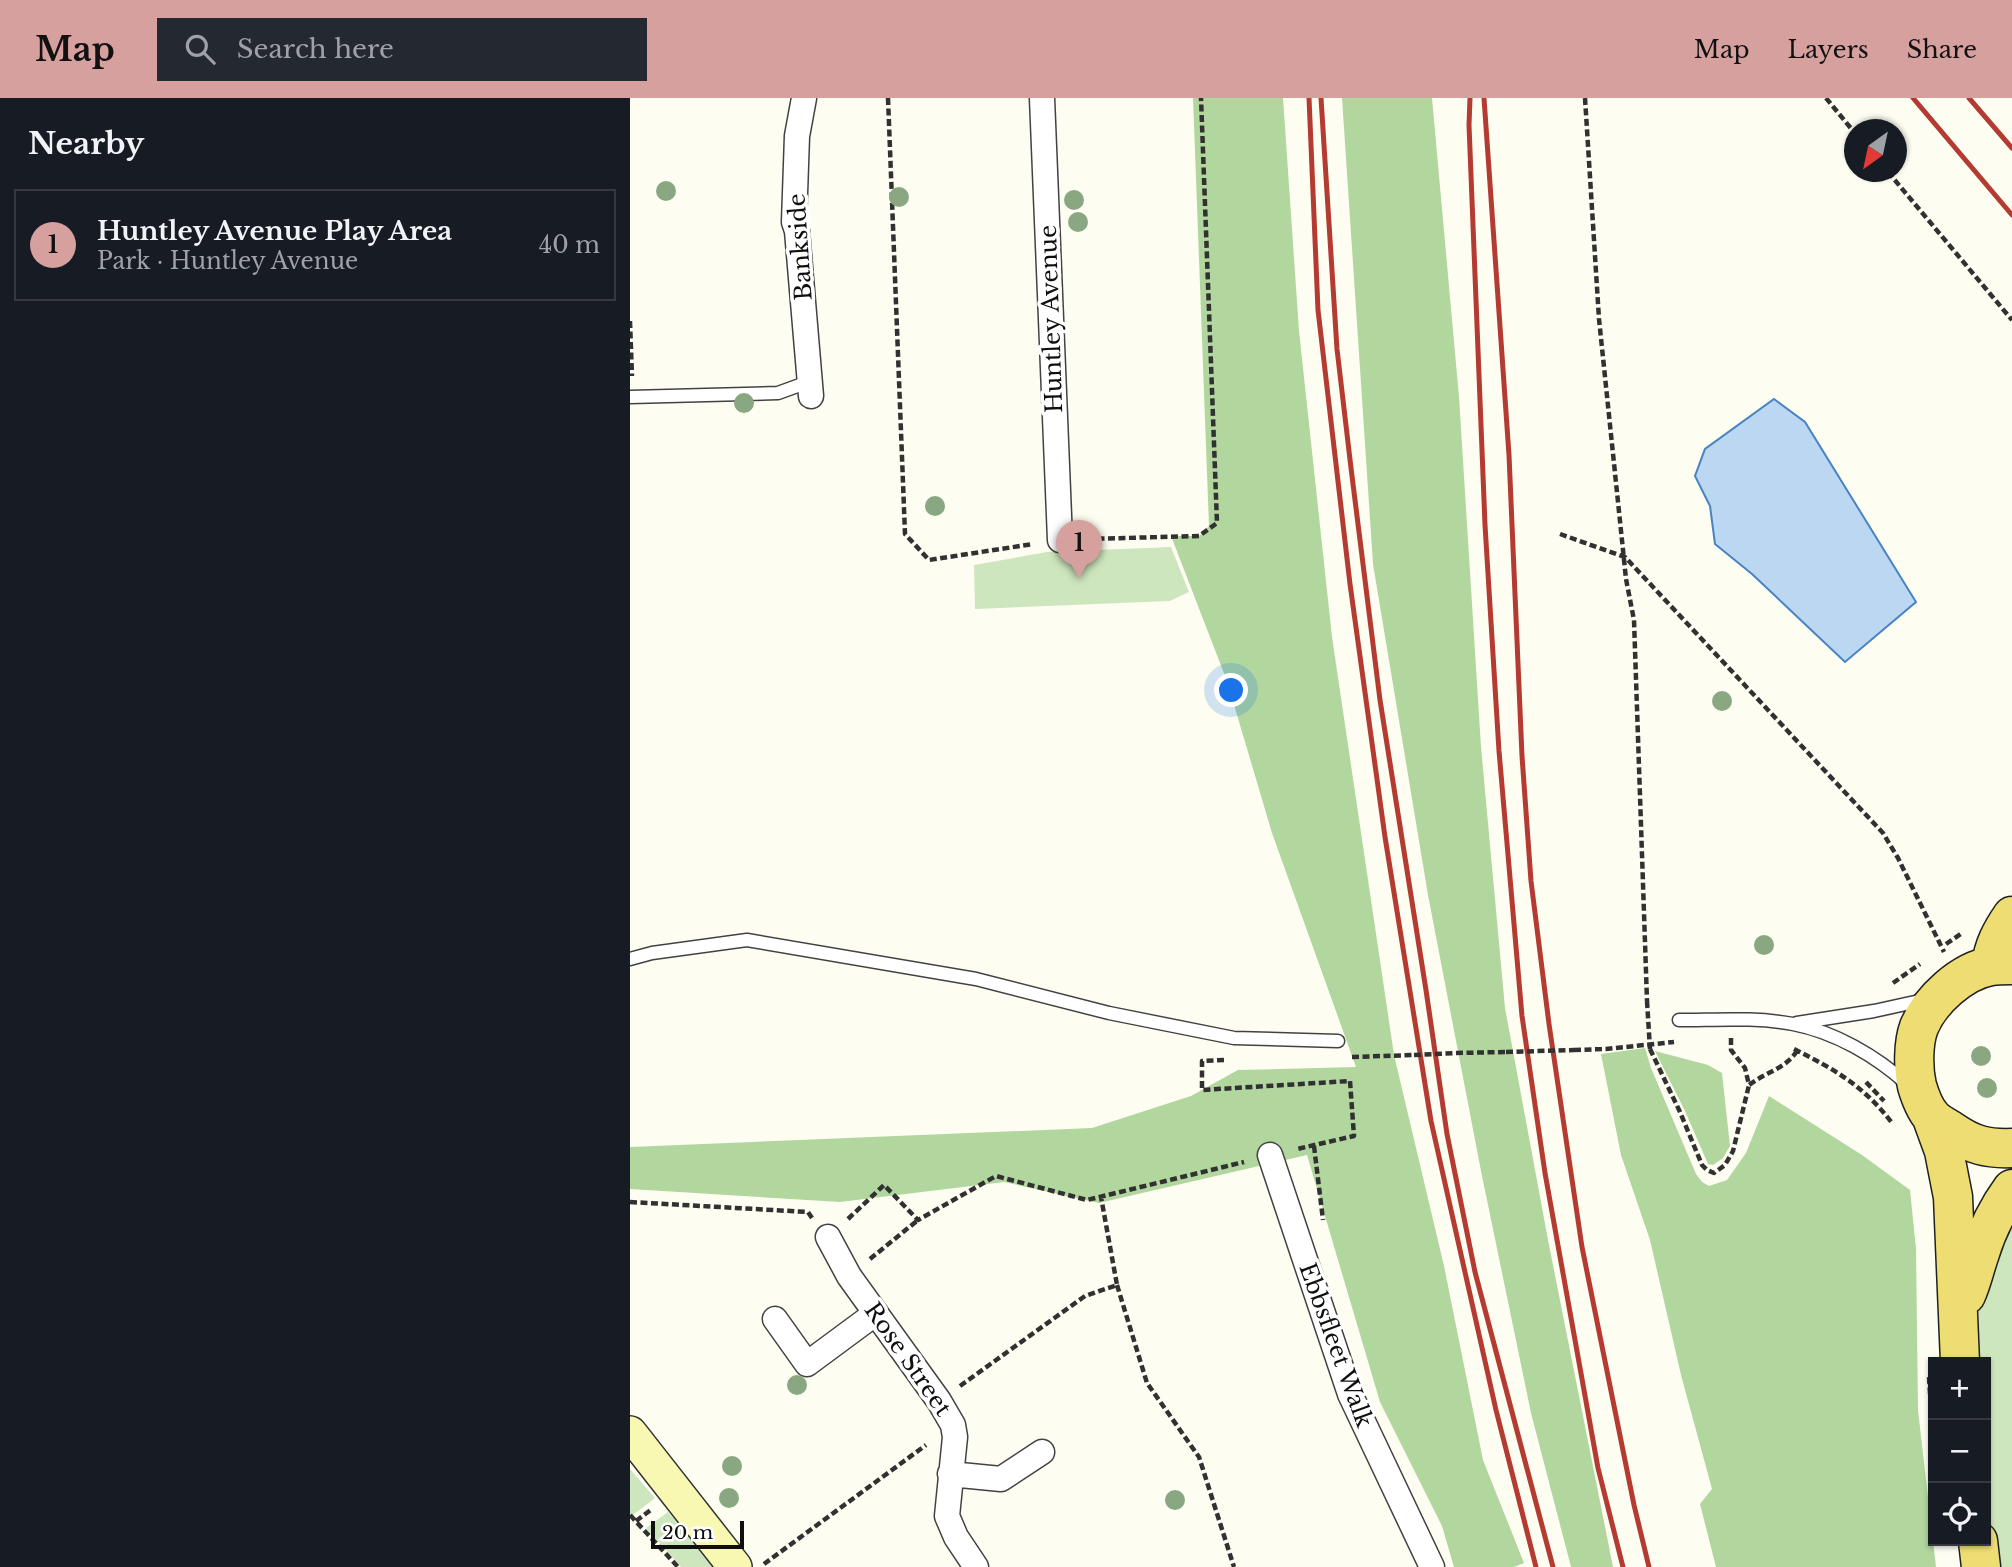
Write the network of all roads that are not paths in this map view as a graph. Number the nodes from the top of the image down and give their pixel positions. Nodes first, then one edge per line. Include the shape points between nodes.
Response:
1 (804, 98) edge
2 (1042, 98) edge
3 (811, 387) joint
4 (631, 397) edge
5 (1060, 540) road end
6 (2012, 916) edge
7 (630, 959) edge
8 (2002, 965) edge
9 (1944, 977) junction
10 (1679, 1020) dead end
11 (1794, 1024) junction
12 (1338, 1041) dead end
13 (1914, 1107) junction
14 (2012, 1148) edge
15 (1270, 1155) road end
16 (2012, 1189) edge
17 (828, 1237) road end
18 (1959, 1309) junction
19 (876, 1313) junction
20 (775, 1319) dead end
21 (1961, 1357) edge
22 (630, 1433) edge
23 (1042, 1452) dead end
24 (950, 1474) junction
25 (1979, 1546) edge
26 (735, 1567) edge
27 (976, 1567) edge
28 (1432, 1567) edge
29 (1981, 1567) edge

1 - 3 street, Bankside via 797,136 794,222
2 - 5 street, Huntley Avenue
3 - 4 lane via 800,385 778,393
6 - 8 main road via 1992,955
7 - 12 lane via 747,940 976,979 1234,1038
8 - 9 main road
9 - 11 lane via 1874,1011
9 - 13 main road via 1917,1038
10 - 11 lane
11 - 13 lane via 1856,1048 1884,1066
13 - 14 main road via 1966,1141 1991,1149
13 - 18 main road via 1944,1151 1953,1197
15 - 28 street, Ebbsfleet Walk via 1350,1394
16 - 18 main road via 1992,1221
17 - 19 street, Rose Street
18 - 21 main road
19 - 20 street via 807,1364
19 - 24 street, Rose Street via 953,1425
22 - 26 main road
23 - 24 street via 1001,1479
24 - 27 street, Rose Street via 949,1522
25 - 29 main road

